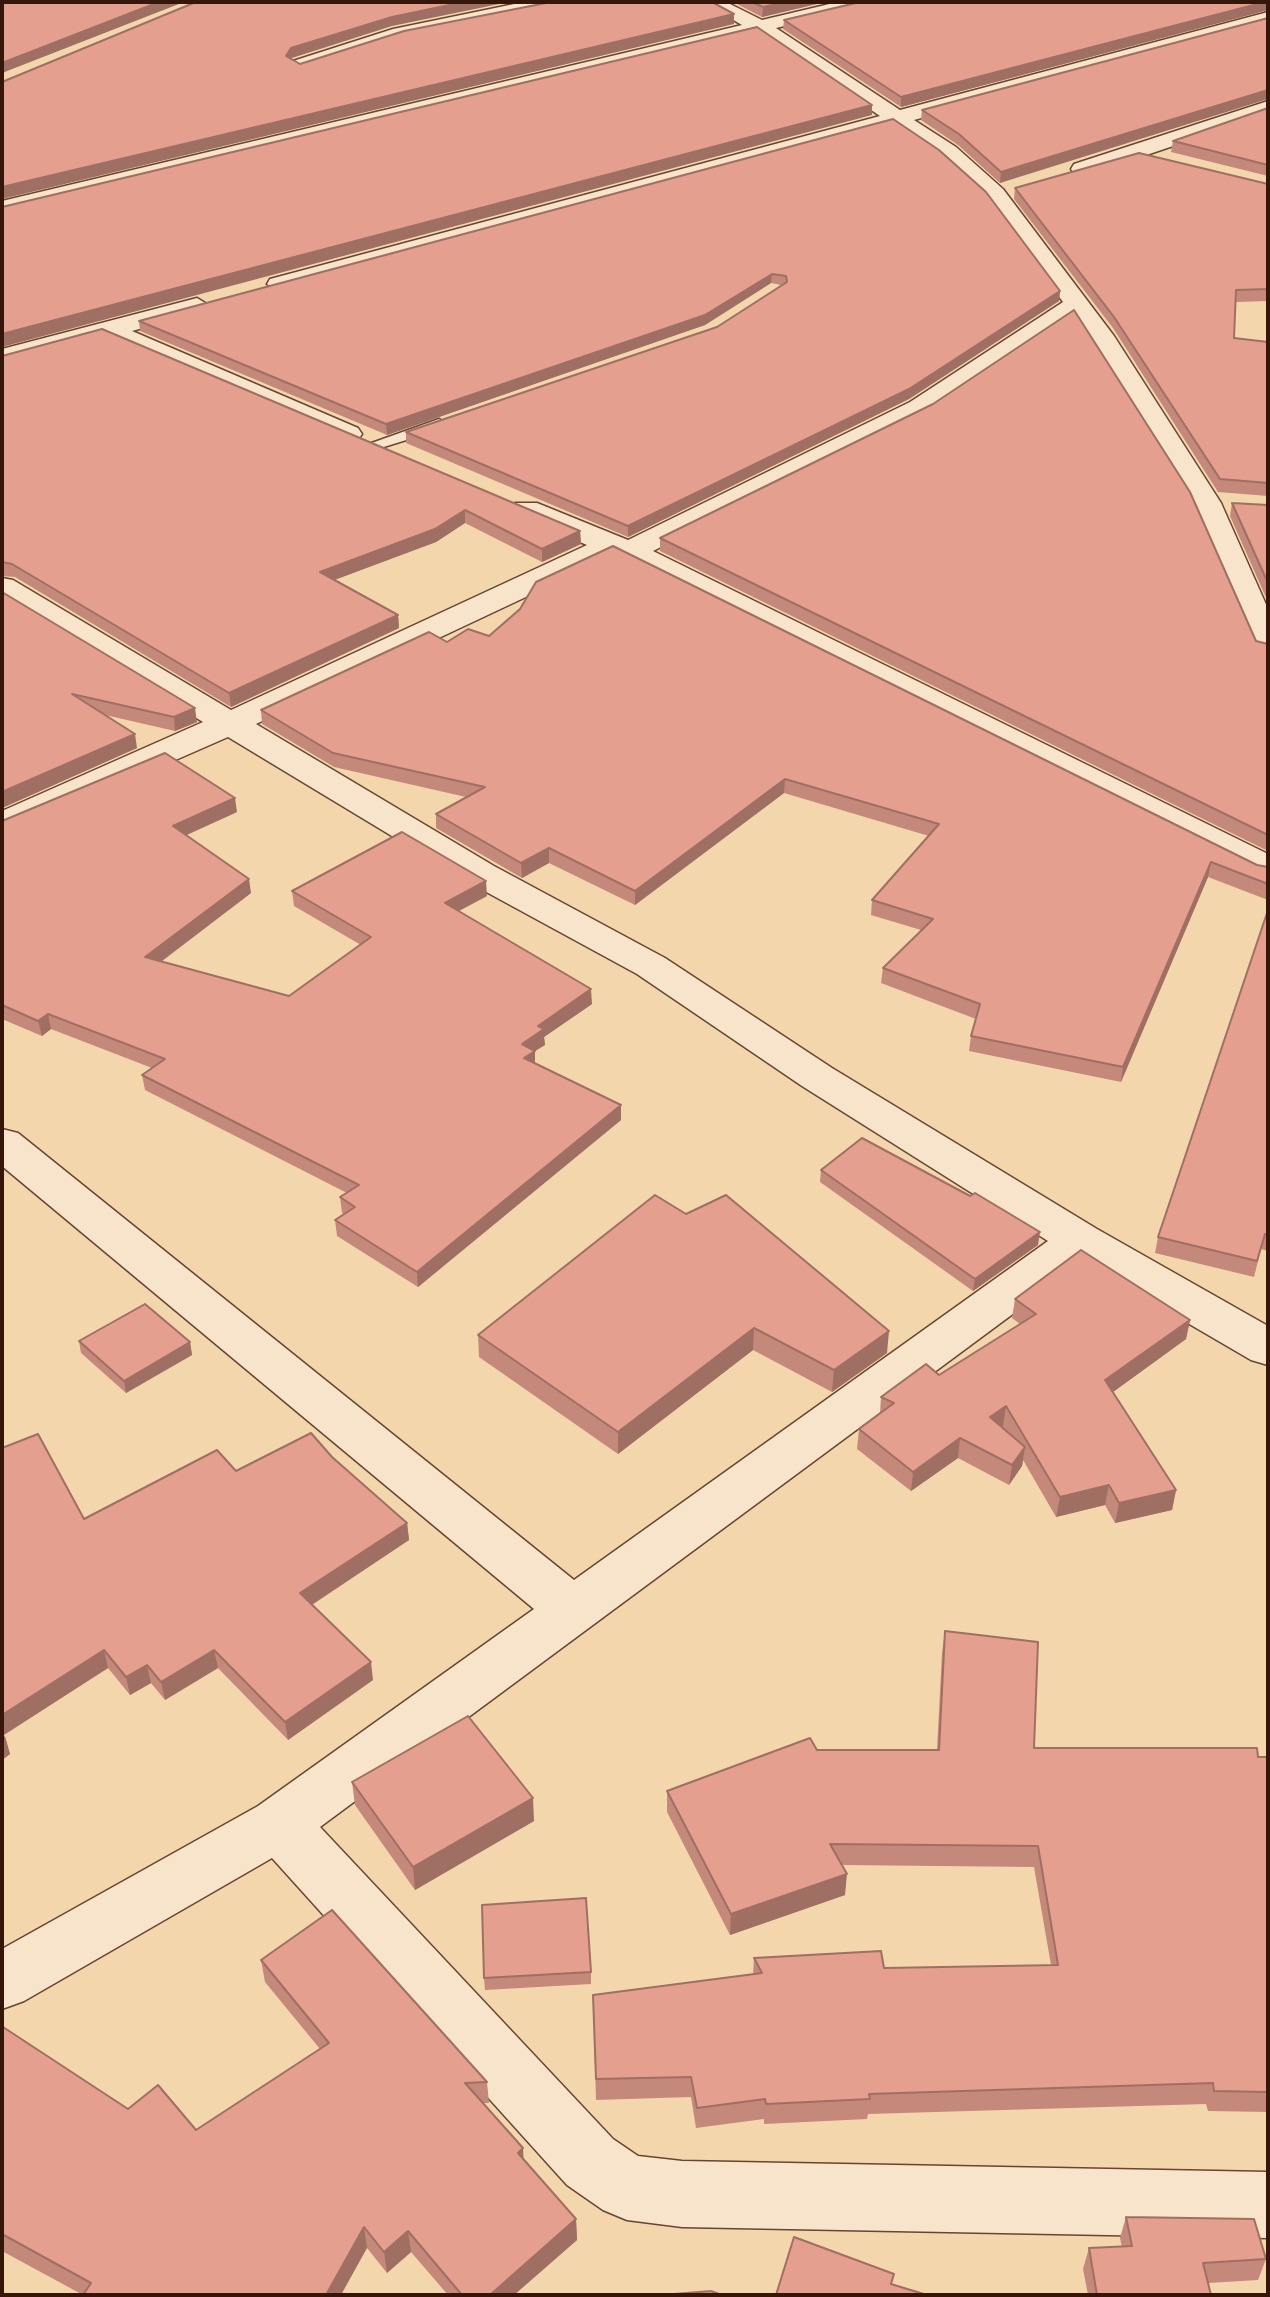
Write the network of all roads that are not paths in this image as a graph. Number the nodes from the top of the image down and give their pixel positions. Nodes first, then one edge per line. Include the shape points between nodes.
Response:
1 (552, 2) edge
2 (711, 2) edge
3 (862, 2) edge
4 (1268, 18) edge
5 (759, 26) junction
6 (300, 65) edge
7 (1268, 107) edge
8 (894, 117) junction
9 (1138, 153) junction
10 (1167, 161) edge
11 (1066, 174) edge
12 (1023, 186) edge
13 (995, 194) junction
14 (2, 208) edge
15 (262, 288) edge
16 (216, 301) edge
17 (1077, 304) junction
18 (108, 330) junction
19 (2, 357) edge
20 (457, 419) edge
21 (374, 445) junction
22 (416, 462) edge
23 (500, 498) edge
24 (1206, 503) junction
25 (1237, 505) edge
26 (620, 548) junction
27 (2, 587) edge
28 (1268, 646) edge
29 (227, 724) junction
30 (2, 825) edge
31 (1268, 869) edge
32 (2, 1143) edge
33 (1081, 1240) junction
34 (1268, 1348) edge
35 (573, 1610) junction
36 (279, 1824) junction
37 (2, 1981) edge
38 (1268, 2205) edge

1 - 6 street via 400,33
2 - 5 street
3 - 5 street
4 - 8 street
5 - 8 street
5 - 14 street
7 - 9 street
8 - 13 street via 948,152
8 - 15 street
9 - 10 street
9 - 11 street
12 - 13 street
13 - 17 street
16 - 18 street
17 - 24 street
17 - 26 street via 920,408
18 - 19 street
18 - 21 street
20 - 21 lane
21 - 22 street
23 - 26 street
24 - 25 street
24 - 28 street
26 - 29 street
26 - 31 street
27 - 29 street
29 - 30 street
29 - 33 street via 481,874 651,966 817,1077
32 - 35 street
33 - 34 street
33 - 35 street
35 - 36 street
36 - 37 street
36 - 38 street via 590,2162 627,2187 682,2194

